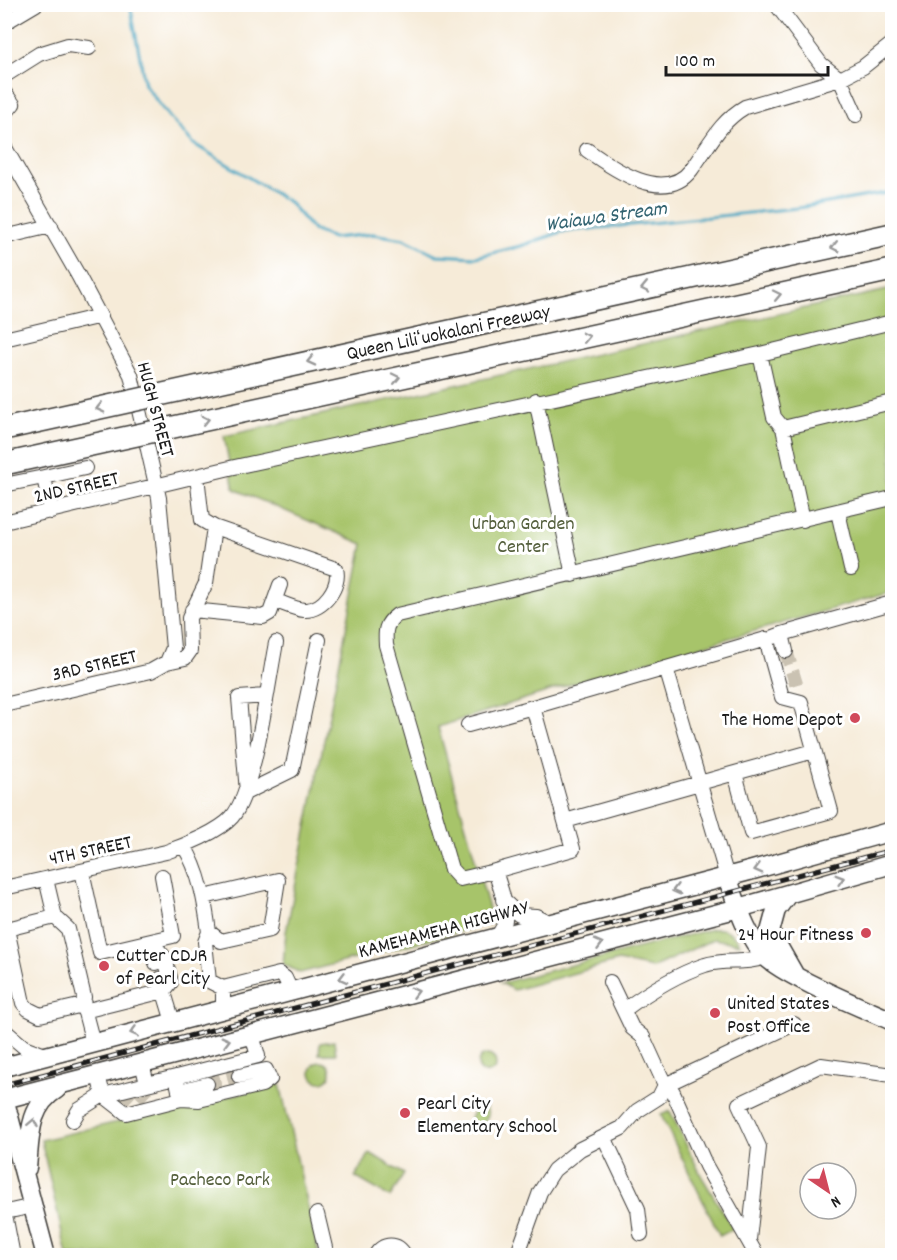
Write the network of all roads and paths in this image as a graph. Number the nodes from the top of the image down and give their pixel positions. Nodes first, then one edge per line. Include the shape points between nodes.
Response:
1 (36, 4) edge
2 (776, 4) edge
3 (4, 23) edge
4 (892, 44) edge
5 (89, 48) dead end
6 (4, 76) edge
7 (840, 79) junction
8 (4, 92) edge
9 (4, 114) edge
10 (856, 115) dead end
11 (4, 146) edge
12 (587, 150) dead end
13 (51, 226) junction
14 (892, 234) edge
15 (4, 237) edge
16 (892, 270) edge
17 (101, 316) junction
18 (892, 322) edge
19 (4, 339) edge
20 (760, 354) junction
21 (536, 400) junction
22 (892, 402) edge
23 (783, 428) junction
24 (4, 429) edge
25 (4, 464) edge
26 (84, 468) dead end
27 (196, 476) junction
28 (44, 477) junction
29 (4, 485) edge
30 (157, 487) junction
31 (892, 498) edge
32 (51, 512) junction
33 (838, 512) junction
34 (803, 520) junction
35 (4, 522) edge
36 (214, 527) junction
37 (851, 569) dead end
38 (573, 575) junction
39 (280, 585) dead end
40 (276, 601) junction
41 (892, 603) edge
42 (192, 610) junction
43 (782, 634) junction
44 (766, 639) junction
45 (173, 640) joint
46 (319, 640) dead end
47 (276, 643) dead end
48 (786, 651) tunnel mouth
49 (167, 662) junction
50 (666, 668) junction
51 (797, 687) tunnel mouth
52 (265, 696) junction
53 (801, 702) junction
54 (4, 705) edge
55 (533, 707) junction
56 (468, 725) dead end
57 (814, 751) junction
58 (735, 773) junction
59 (699, 783) junction
60 (247, 792) junction
61 (565, 821) junction
62 (892, 831) edge
63 (184, 846) junction
64 (892, 864) edge
65 (82, 871) junction
66 (495, 871) junction
67 (162, 876) dead end
68 (727, 877) junction
69 (46, 879) junction
70 (4, 888) edge
71 (788, 894) junction
72 (204, 897) junction
73 (503, 900) junction
74 (739, 908) junction
75 (55, 917) junction
76 (550, 923) junction
77 (209, 932) junction
78 (495, 938) junction
79 (151, 941) junction
80 (765, 957) junction
81 (156, 963) dead end
82 (795, 975) junction
83 (610, 982) dead end
84 (162, 985) junction
85 (223, 988) junction
86 (291, 991) junction
87 (84, 1008) junction
88 (223, 1009) junction
89 (624, 1010) junction
90 (892, 1020) edge
91 (173, 1022) junction
92 (794, 1024) dead end
93 (4, 1030) edge
94 (252, 1035) junction
95 (93, 1043) junction
96 (203, 1047) junction
97 (45, 1055) junction
98 (142, 1064) junction
99 (4, 1067) edge
100 (208, 1069) junction
101 (98, 1075) junction
102 (892, 1075) edge
103 (239, 1076) tunnel mouth
104 (68, 1083) junction
105 (207, 1084) tunnel mouth
106 (665, 1085) junction
107 (140, 1086) junction
108 (179, 1089) junction
109 (103, 1095) junction
110 (5, 1099) edge
111 (73, 1120) dead end
112 (604, 1137) junction
113 (4, 1140) edge
114 (26, 1179) junction
115 (33, 1206) junction
116 (5, 1210) edge
117 (317, 1214) dead end
118 (641, 1234) dead end
119 (749, 1240) junction
120 (13, 1256) edge
121 (46, 1256) edge
122 (327, 1256) edge
123 (375, 1256) edge
124 (405, 1256) edge
125 (517, 1256) edge
126 (757, 1256) edge

1 - 3 street
2 - 7 street via 821,64
4 - 7 street
5 - 6 street via 68,45 39,54
7 - 10 street
7 - 12 street via 732,114 690,172 671,182 636,180
8 - 9 street via 13,104
11 - 13 street, HUGH STREET
13 - 15 street
13 - 17 street, HUGH STREET
14 -> 24 highway, Queen Liliʻuokalani Freeway, bridge
25 -> 16 highway, Queen Liliʻuokalani Freeway, bridge
17 - 19 street
17 - 30 street, HUGH STREET via 131,375
18 - 20 street, 2ND STREET
20 - 21 street, 2ND STREET
20 - 23 street via 774,417
21 - 27 street, 2ND STREET
21 - 38 street
22 - 23 street
23 - 34 street
26 - 28 street
27 - 30 street, 2ND STREET
27 - 36 street via 202,520
28 - 29 street
28 - 32 street
30 - 32 street, 2ND STREET
30 - 45 street, HUGH STREET
31 - 33 street
32 - 35 street, 2ND STREET
33 - 34 street
33 - 37 street
34 - 38 street
36 - 40 street via 336,569 338,577 333,592 318,606 303,610
36 - 42 street via 206,583
38 - 66 street via 397,615 387,623 386,645 451,869 460,879
39 - 40 street
40 - 42 street via 263,617
41 - 43 street
42 - 49 street via 190,651 185,658
43 - 44 street
43 - 48 street
44 - 50 street
44 - 53 street via 782,697
45 - 49 street, 3RD STREET
46 - 60 street via 292,770
47 - 52 street
49 - 54 street, 3RD STREET via 151,671
50 - 55 street
50 - 59 street
51 - 53 street
52 - 60 street
52 - 60 street via 239,699
53 - 57 street
55 - 56 street
55 - 61 street
57 - 58 street
57 - 58 street via 831,811 763,830 751,833
58 - 59 street
59 - 61 street
59 - 68 street
60 - 63 street, 4TH STREET via 231,818
61 - 66 street via 573,849
62 -> 68 main road, KAMEHAMEHA HIGHWAY
63 - 65 street, 4TH STREET
63 - 72 street
71 -> 64 main road
65 - 69 street, 4TH STREET
65 - 79 street via 100,952
66 - 73 street
67 - 79 street via 172,936
68 - 74 main road
68 -> 76 main road, KAMEHAMEHA HIGHWAY
69 - 70 street, 4TH STREET
69 - 75 street
71 - 74 main road
71 - 82 main road via 776,910 770,932
72 - 77 street
72 - 77 street via 278,880 270,930 221,941
73 - 76 street via 519,915 536,916
73 - 78 street via 506,920
74 - 80 main road
94 -> 74 main road
75 - 87 street via 68,929
75 - 87 street via 7,928 23,1003 40,1015
76 - 78 main road, KAMEHAMEHA HIGHWAY
77 - 85 street via 205,942 209,981
78 -> 86 main road, KAMEHAMEHA HIGHWAY
79 - 81 street
79 - 84 street via 165,958 171,982
80 - 82 main road
80 - 89 street via 750,963 707,964
82 - 90 main road
83 - 89 street
84 - 87 street
84 - 91 street
85 - 86 street via 279,974
85 - 88 street
86 - 88 main road, KAMEHAMEHA HIGHWAY
87 - 95 street
88 - 91 main road, KAMEHAMEHA HIGHWAY
89 - 106 street via 632,1028 643,1037
91 -> 95 main road, KAMEHAMEHA HIGHWAY
92 - 106 street
93 - 97 street via 24,1047
96 -> 94 main road
94 - 100 street via 258,1056
95 - 97 main road, KAMEHAMEHA HIGHWAY
96 - 98 main road
96 - 100 street
97 - 99 main road, KAMEHAMEHA HIGHWAY
98 - 101 main road
98 - 107 street
100 - 108 street
101 - 104 main road
101 - 109 street
102 - 119 street via 821,1065 739,1104 759,1147
103 - 108 street via 266,1070 270,1079 209,1097
104 - 110 main road
114 -> 104 main road via 34,1113 46,1097
105 - 108 street
106 - 112 street via 659,1097 622,1128
106 - 119 street via 673,1092 706,1166
107 - 108 street
107 - 109 street
108 - 109 street via 154,1104 126,1113
109 - 111 street via 79,1110
110 - 114 main road
112 - 118 street via 638,1209
112 - 125 street via 569,1156 548,1176
113 - 114 main road
114 - 115 main road
115 - 116 street
115 - 121 main road
116 - 120 street
117 - 122 street
119 - 126 street
123 - 124 street via 389,1245 399,1247

